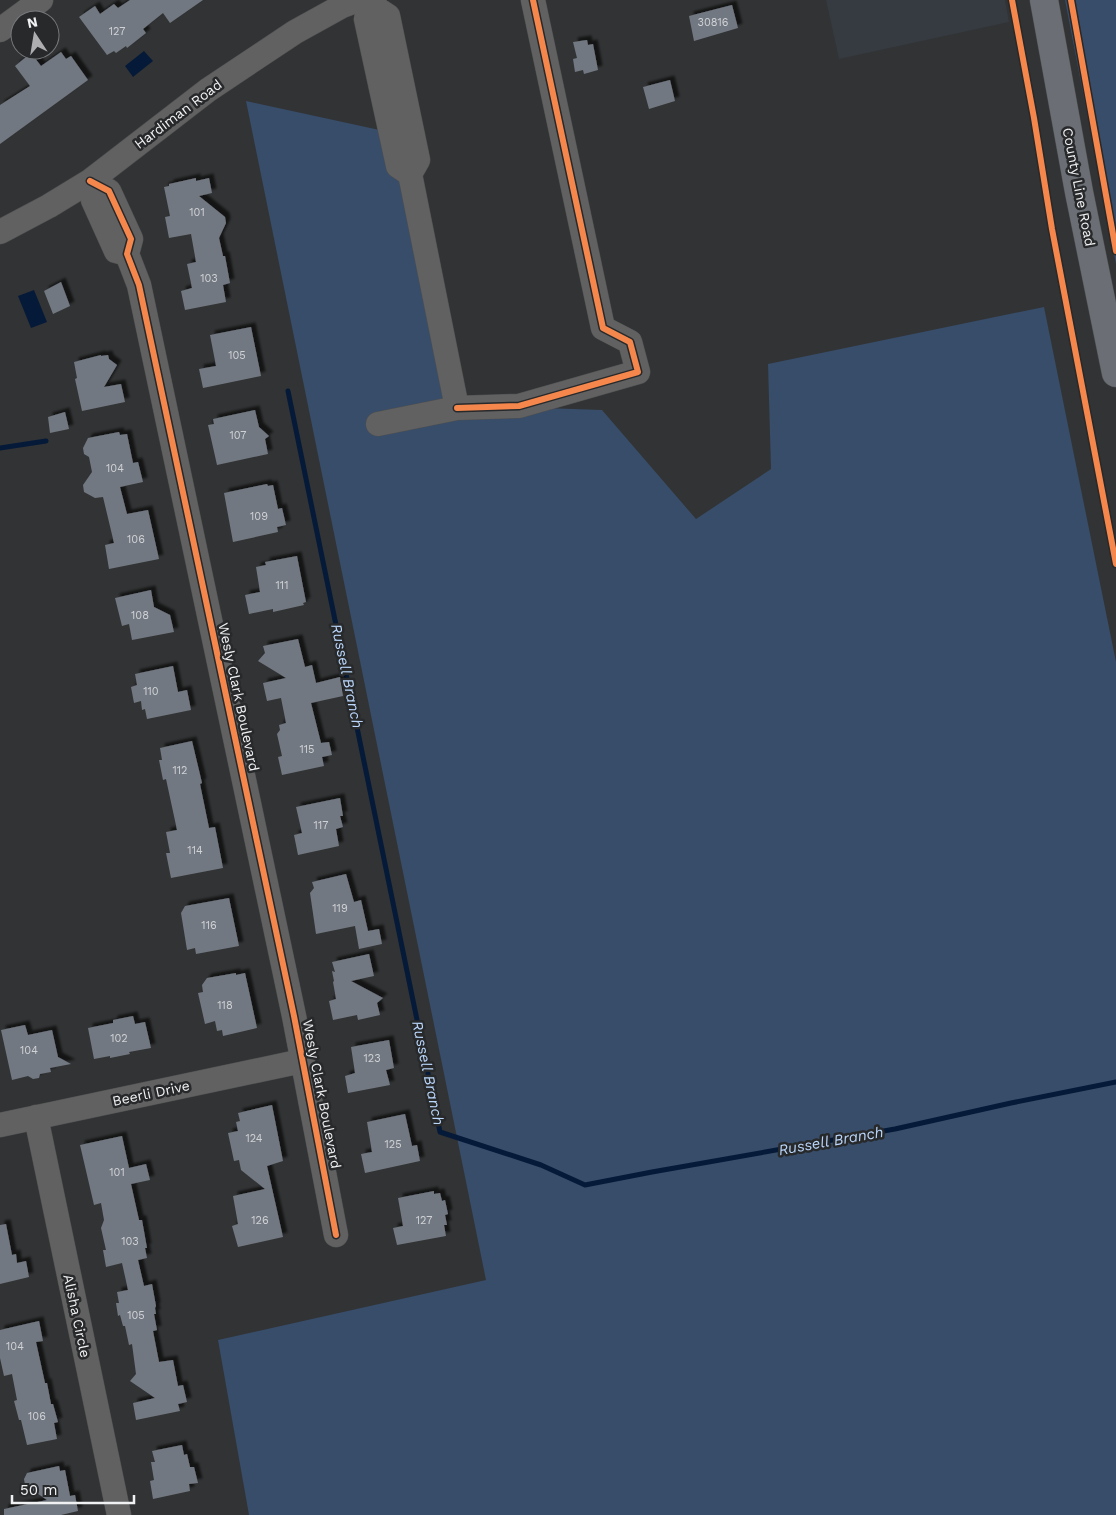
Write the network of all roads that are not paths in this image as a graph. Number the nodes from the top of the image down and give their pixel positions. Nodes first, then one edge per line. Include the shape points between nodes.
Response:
1 (40, 0) edge
2 (533, 0) edge
3 (1044, 0) edge
4 (369, 3) edge
5 (0, 30) edge
6 (90, 181) junction
7 (0, 232) edge
8 (1116, 373) edge
9 (457, 408) junction
10 (378, 424) dead end
11 (302, 1061) junction
12 (36, 1117) junction
13 (0, 1124) edge
14 (336, 1235) dead end
15 (118, 1515) edge

1 - 5 street
2 - 9 street via 603,328 630,342 638,372 519,406
3 - 8 main road, County Line Road
4 - 6 street, Hardiman Road via 342,6 295,32 216,85
4 - 9 street via 366,19 398,166 410,174
6 - 7 street, Hardiman Road
6 - 11 street, Wesly Clark Boulevard via 109,191 131,240 127,254 139,285
9 - 10 street
11 - 12 street, Beerli Drive
11 - 14 street, Wesly Clark Boulevard
12 - 13 street, Beerli Drive
12 - 15 street, Alisha Circle

